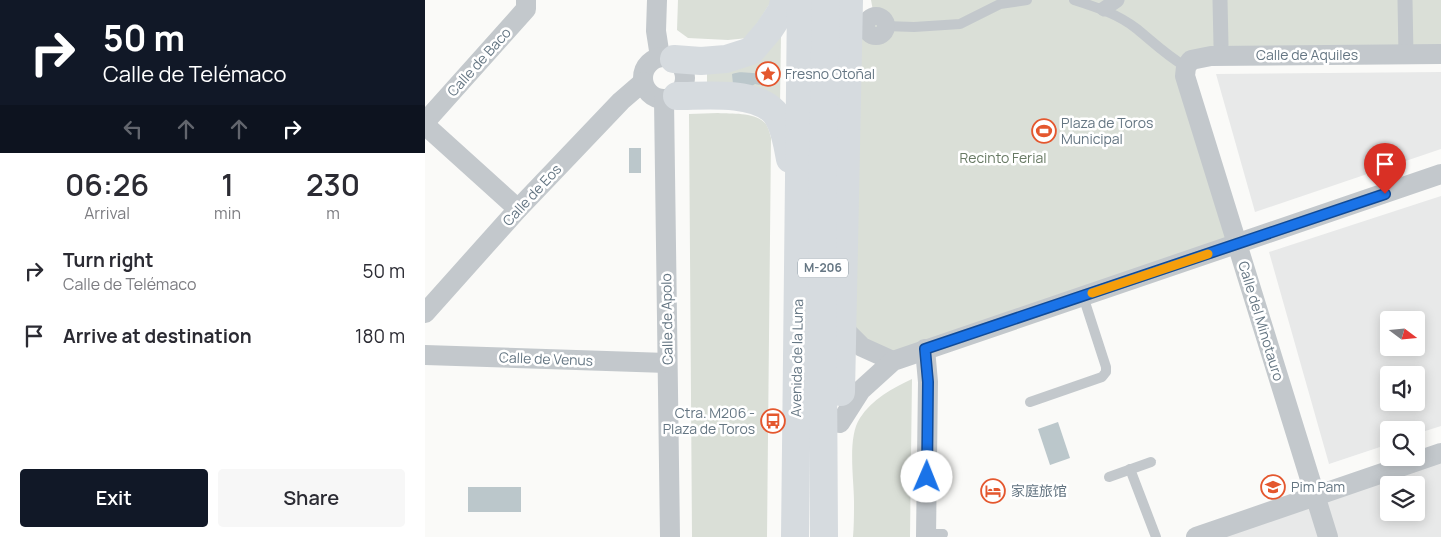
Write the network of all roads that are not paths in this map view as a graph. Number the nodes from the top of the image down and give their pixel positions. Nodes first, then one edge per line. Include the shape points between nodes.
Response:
1 (526, 0) edge
2 (657, 0) edge
3 (784, 0) edge
4 (801, 0) edge
5 (826, 0) edge
6 (849, 0) edge
7 (1027, 0) edge
8 (1073, 0) edge
9 (1117, 0) edge
10 (1220, 0) edge
11 (1405, 0) edge
12 (1104, 9) junction
13 (869, 20) edge
14 (1221, 45) dead end
15 (1441, 54) edge
16 (1406, 55) junction
17 (667, 58) junction
18 (1185, 72) junction
19 (643, 82) junction
20 (670, 98) junction
21 (425, 124) edge
22 (1441, 174) edge
23 (799, 205) junction
24 (518, 209) junction
25 (1237, 244) junction
26 (1083, 296) junction
27 (425, 313) edge
28 (843, 328) junction
29 (925, 349) junction
30 (425, 355) edge
31 (893, 361) junction
32 (667, 363) junction
33 (1030, 402) dead end
34 (840, 423) junction
35 (1441, 453) edge
36 (1151, 462) dead end
37 (1131, 469) junction
38 (1109, 477) dead end
39 (1316, 496) junction
40 (824, 533) edge
41 (794, 534) edge
42 (932, 535) edge
43 (670, 537) edge
44 (1156, 537) edge
45 (1196, 537) edge
46 (1328, 537) edge

1 - 21 street, Calle de Baco via 526,9
2 - 17 street via 656,31
3 - 17 main road via 782,10 751,51 726,59
4 - 23 main road, Avenida de la Luna / M-206
5 - 40 main road, Avenida de la Luna / M-206 via 822,206
6 - 13 main road
7 - 13 lane via 1000,4 959,24 914,27
8 - 12 lane
9 - 12 street
10 - 14 street
11 - 16 street
12 - 18 lane via 1136,28
13 - 28 main road
15 - 16 street, Calle de Aquiles
16 - 18 street, Calle de Aquiles via 1211,56 1191,60
17 - 19 street via 653,60 647,66
17 - 20 street via 682,66 686,75 684,87
18 - 25 street, Calle del Minotauro
19 - 20 street via 651,96
19 - 24 street, Calle de Eos
20 - 23 main road via 751,99 772,110 784,130
20 - 32 street, Calle de Apolo
21 - 24 street
22 - 25 street
23 - 41 main road, Avenida de la Luna / M-206
24 - 27 street, Calle de Eos
25 - 26 street
25 - 39 street, Calle del Minotauro
26 - 29 street
26 - 33 lane via 1106,372 1102,377
28 - 31 street via 862,347
28 - 34 main road
29 - 31 street
29 - 42 street
30 - 32 street, Calle de Venus
31 - 34 street via 861,390
32 - 43 street, Calle de Apolo
34 - 40 main road
35 - 39 street
36 - 37 lane
37 - 38 lane
37 - 44 lane
39 - 45 street
39 - 46 street, Calle del Minotauro

